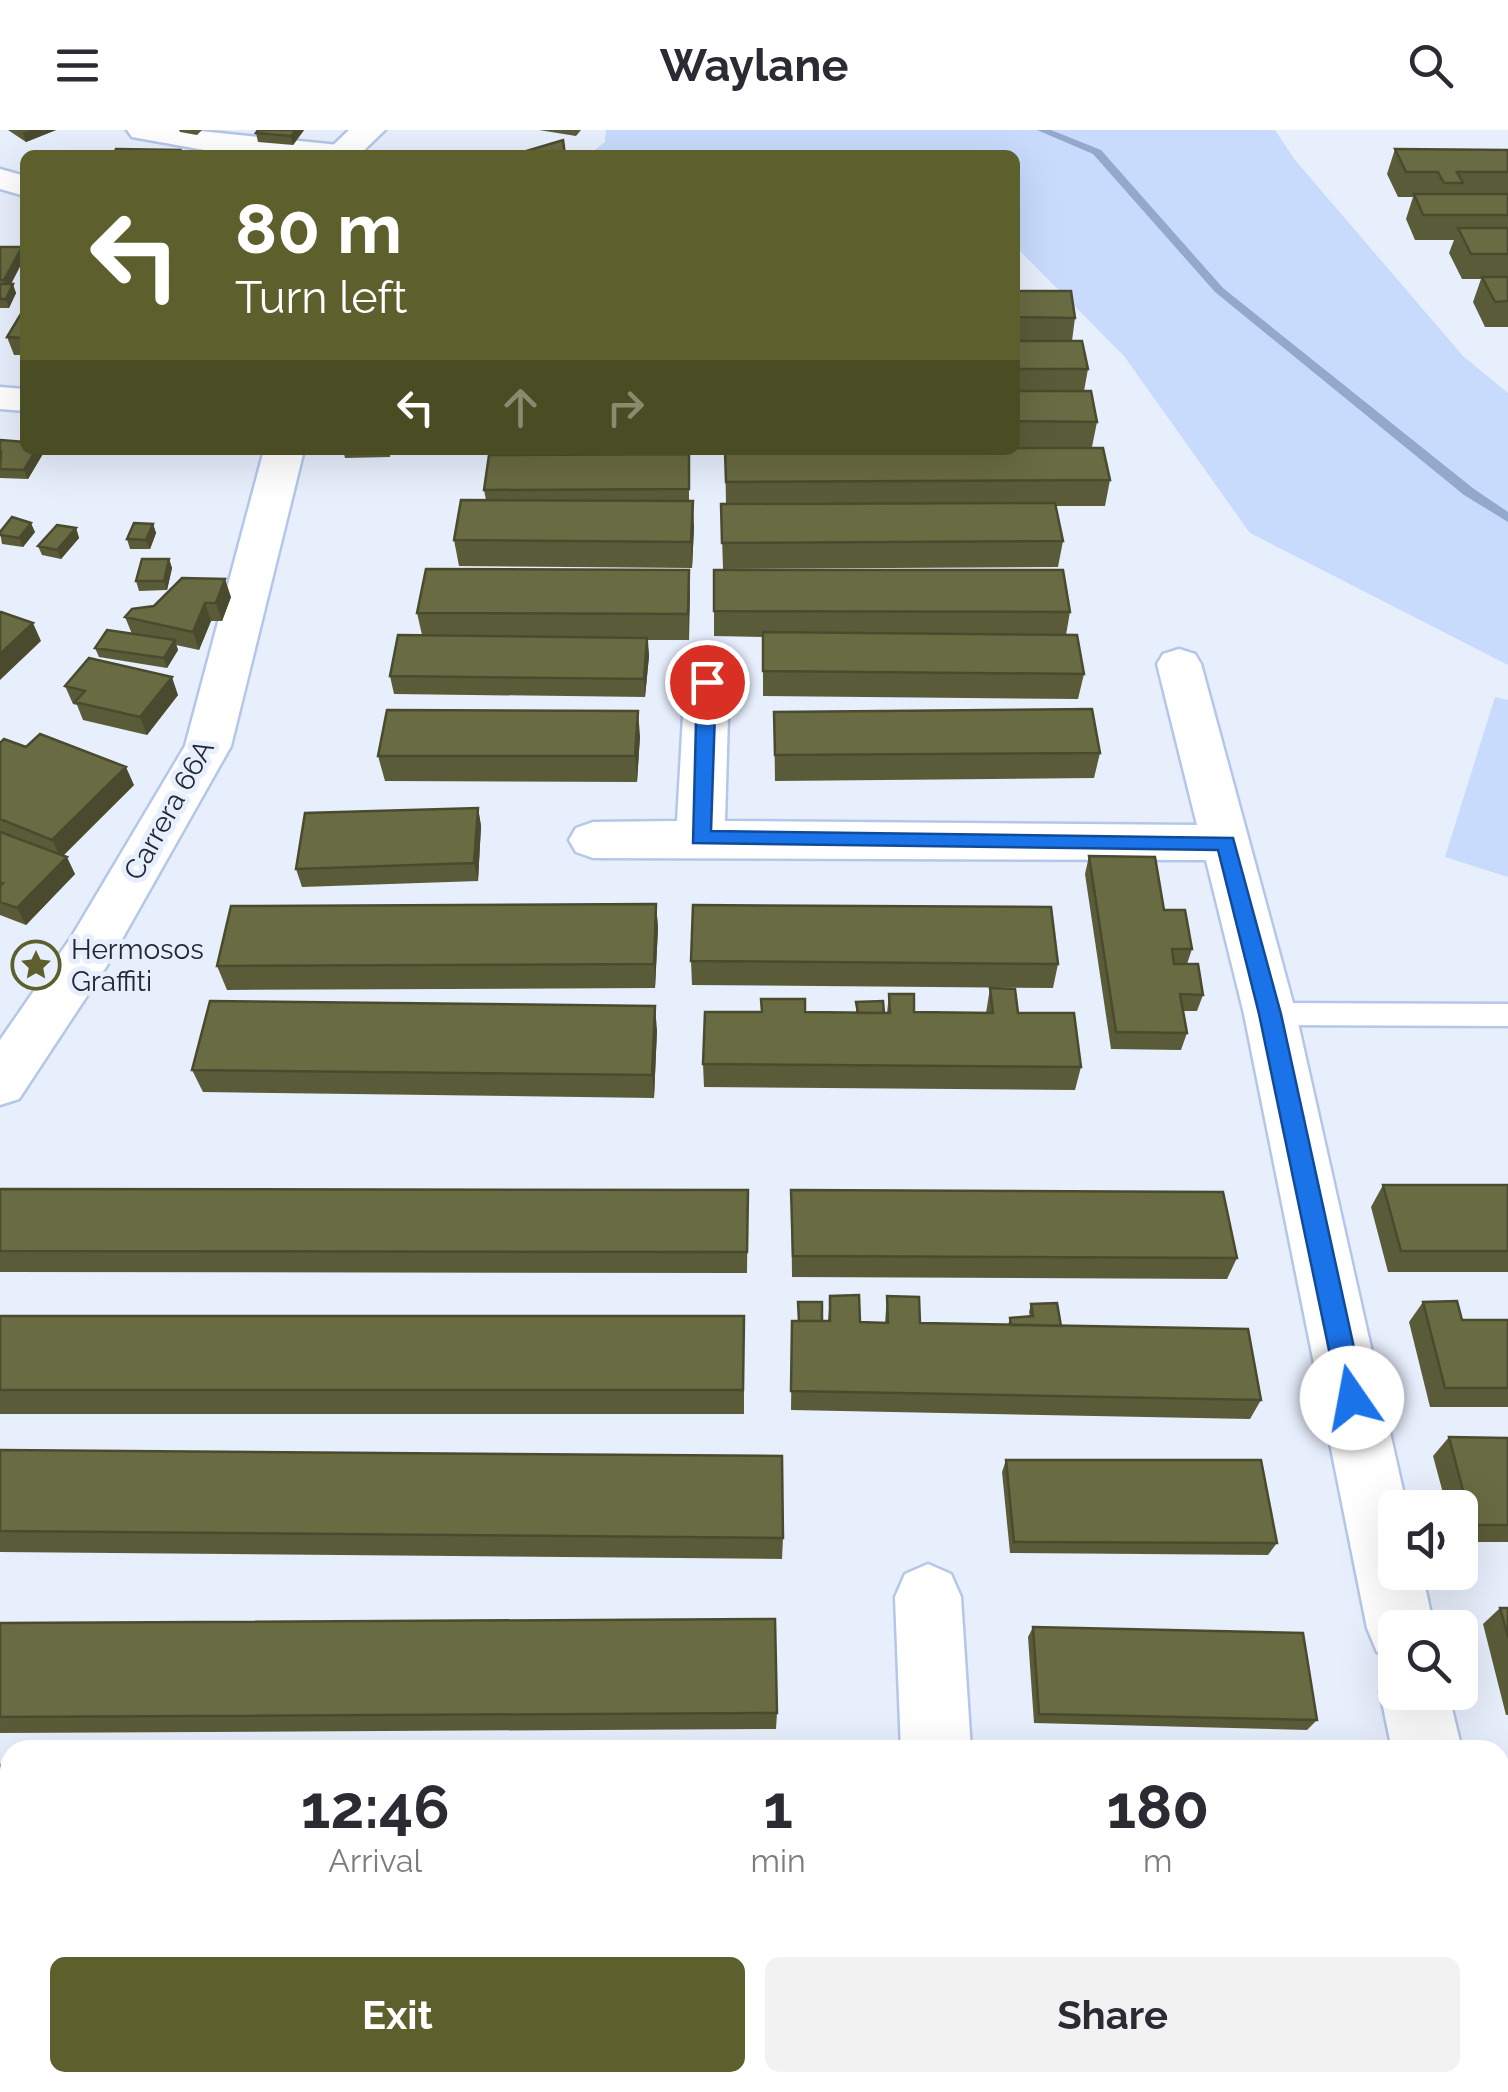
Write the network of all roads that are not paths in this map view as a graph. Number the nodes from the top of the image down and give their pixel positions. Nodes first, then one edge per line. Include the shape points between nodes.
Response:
1 (142, 130) edge
2 (369, 130) edge
3 (284, 150) edge
4 (345, 150) edge
5 (283, 455) edge
6 (1180, 664) dead end
7 (707, 682) dead end
8 (700, 838) junction
9 (592, 840) dead end
10 (1226, 843) junction
11 (1270, 1014) junction
12 (1508, 1015) edge
13 (0, 1083) edge
14 (928, 1597) dead end
15 (1396, 1610) edge
16 (1418, 1710) edge
17 (935, 1740) edge
18 (1424, 1740) edge

1 - 3 street
2 - 4 street
5 - 13 street, Carrera 66A via 208,746 90,950
6 - 10 street
7 - 8 street
8 - 9 street
8 - 10 street
10 - 11 street
11 - 12 lane
11 - 15 street
14 - 17 street
16 - 18 street

